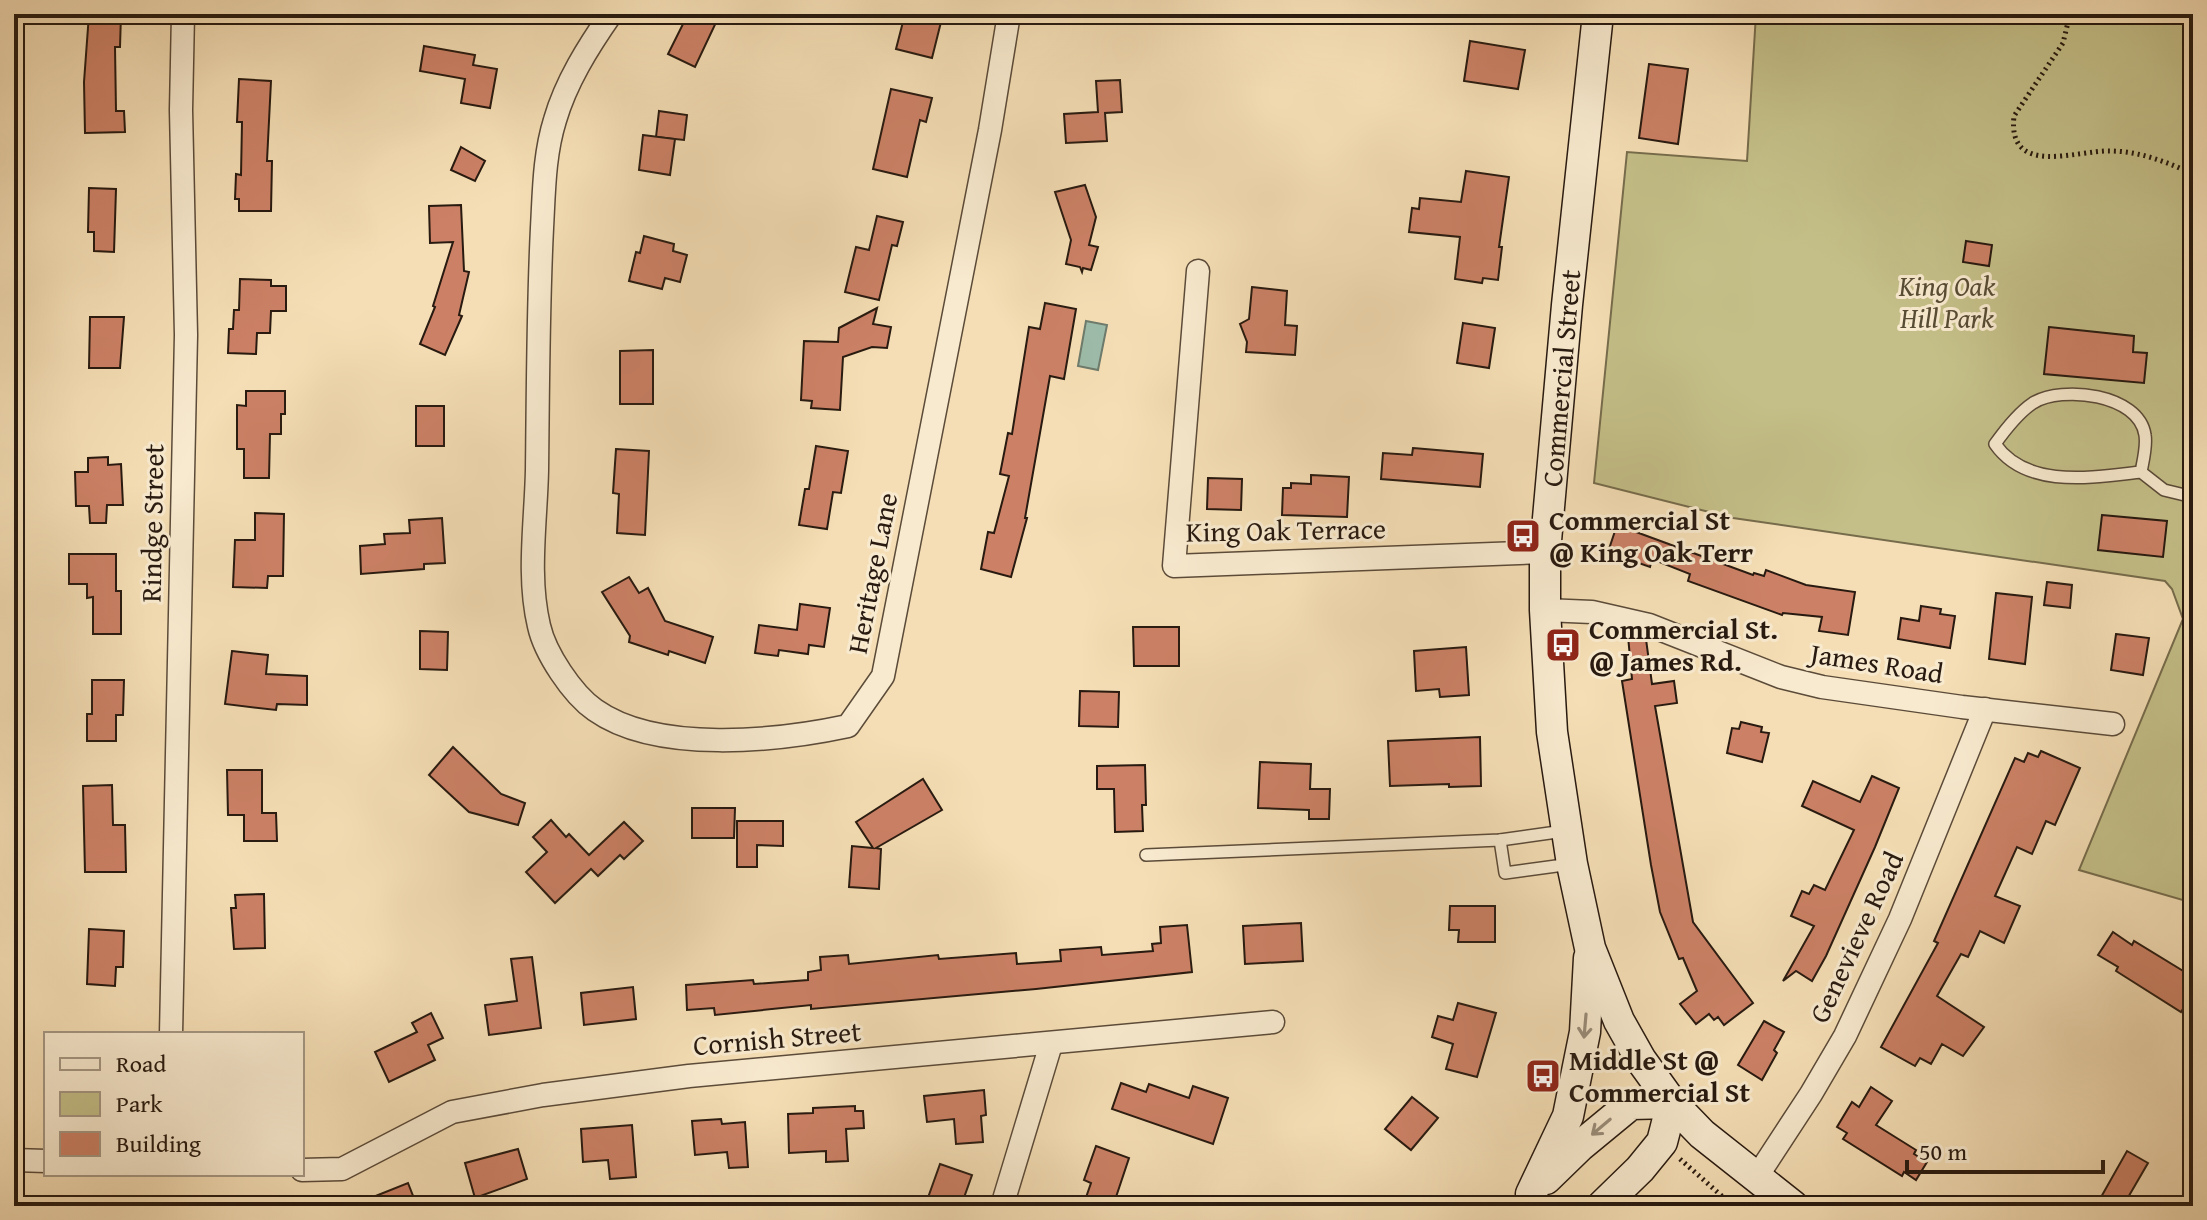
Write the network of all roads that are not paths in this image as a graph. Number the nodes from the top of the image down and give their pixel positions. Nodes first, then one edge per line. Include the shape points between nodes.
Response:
1 (183, 14) edge
2 (611, 14) edge
3 (1009, 14) edge
4 (1598, 14) edge
5 (1198, 271) dead end
6 (2141, 472) junction
7 (2193, 497) edge
8 (1545, 552) junction
9 (1545, 610) junction
10 (1985, 709) junction
11 (2113, 724) dead end
12 (1569, 830) junction
13 (1500, 840) junction
14 (1146, 855) dead end
15 (1572, 864) junction
16 (1590, 948) junction
17 (1273, 1022) dead end
18 (171, 1032) edge
19 (1051, 1044) junction
20 (1672, 1103) junction
21 (14, 1160) edge
22 (44, 1161) edge
23 (304, 1170) edge
24 (1756, 1178) junction
25 (1527, 1200) edge
26 (1002, 1206) edge
27 (1602, 1206) edge
28 (1793, 1206) edge

1 - 18 street, Rindge Street via 186,335
2 - 3 street, Heritage Lane via 565,92 546,156 533,579 539,628 559,671 594,710 633,729 713,742 848,726 883,676
4 - 8 main road, Commercial Street
5 - 8 street, King Oak Terrace via 1174,566
6 - 6 lane via 2063,477 2019,465 1995,444 2031,404 2047,397 2105,398 2140,422 2145,435
6 - 7 lane via 2164,490
8 - 9 main road, Commercial Street
9 - 10 street, James Road via 1592,612 1649,625 1781,677 1822,687
9 - 12 main road, Commercial Street via 1552,732
10 - 11 street, James Road
10 - 24 street, Genevieve Road via 1907,904 1845,1036
12 - 13 lane
12 - 15 main road, Commercial Street
13 - 14 lane
13 - 15 lane via 1505,873
15 - 16 main road, Commercial Street
16 - 20 main road, Commercial Street via 1619,1021
16 -> 25 main road via 1585,1032 1568,1116
17 - 19 street, Cornish Street
19 - 23 street, Cornish Street via 689,1076 543,1095 452,1112 342,1169
19 - 26 street
20 - 24 main road, Commercial Street
20 -> 25 main road via 1631,1104
20 - 27 main road via 1662,1142
21 - 22 street
24 - 28 main road, Commercial Street

